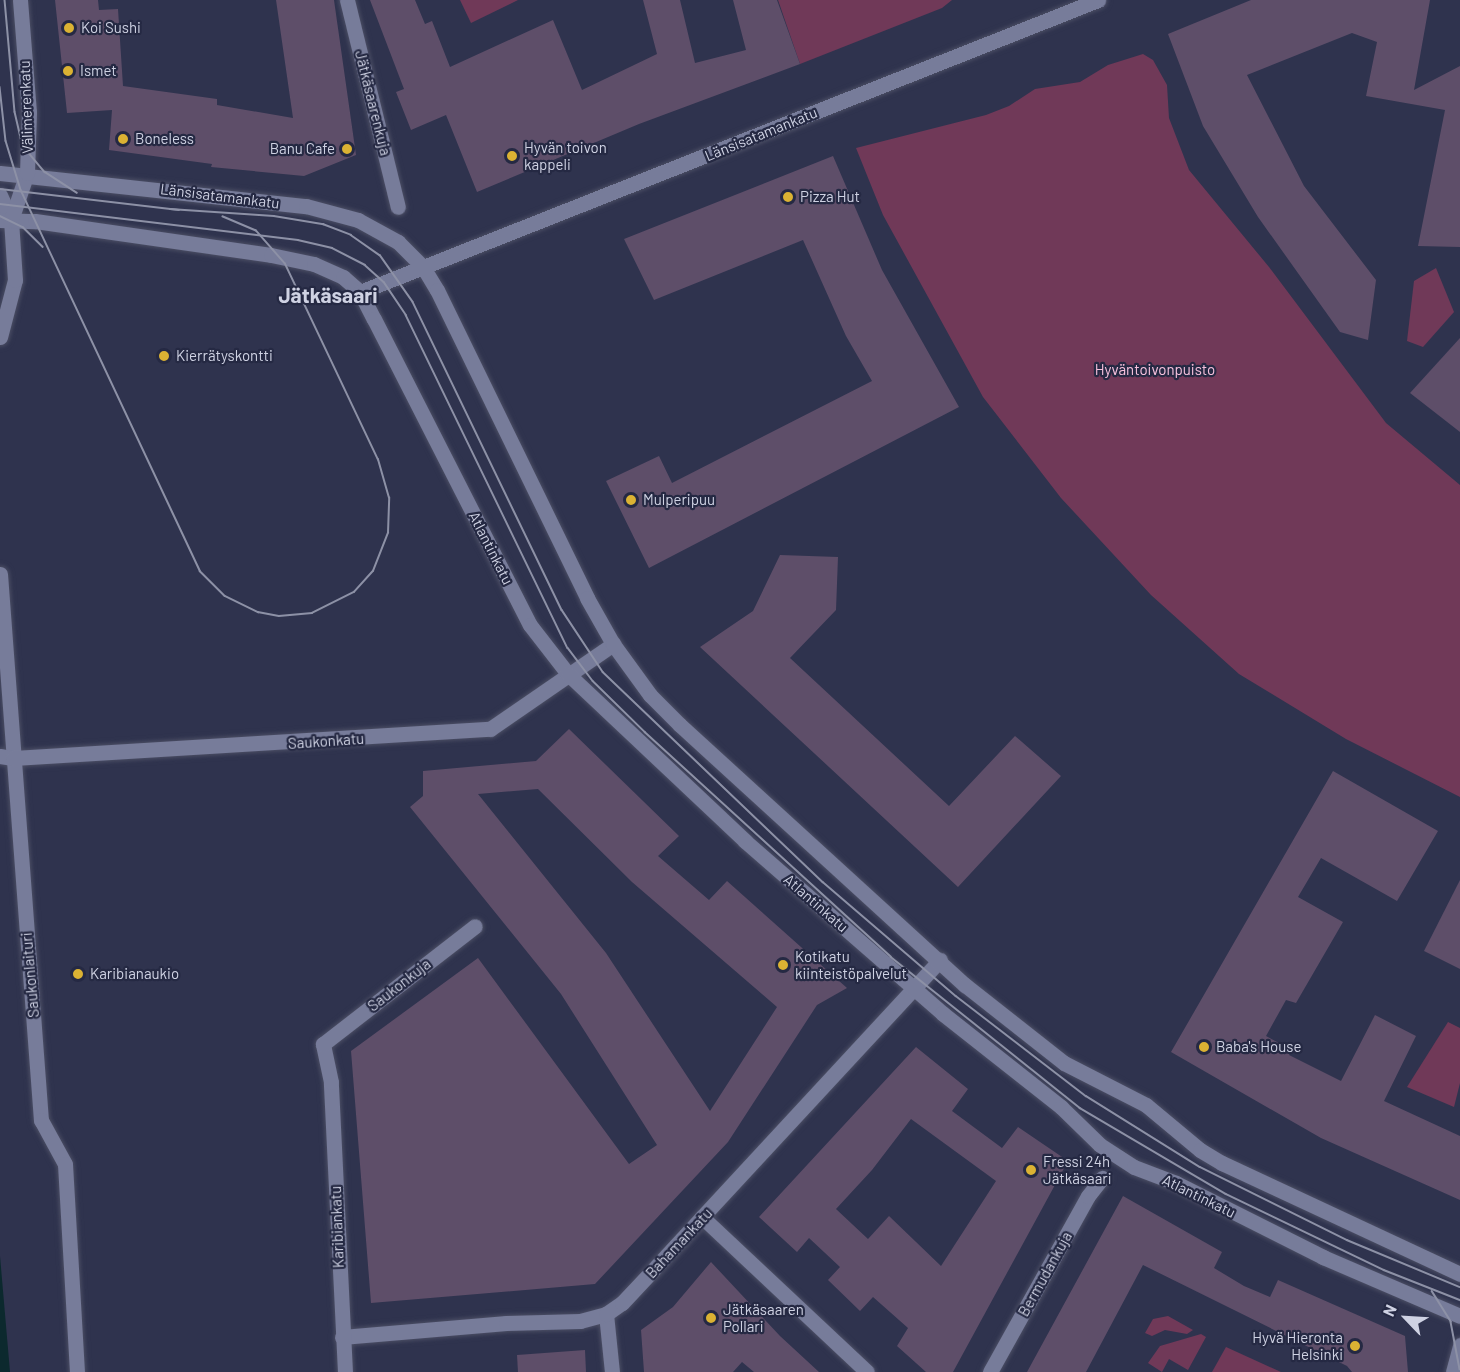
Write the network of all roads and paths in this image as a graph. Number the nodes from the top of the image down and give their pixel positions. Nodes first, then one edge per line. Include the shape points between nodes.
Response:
1 (20, 0) edge
2 (347, 0) edge
3 (1098, 0) edge
4 (0, 173) edge
5 (27, 173) junction
6 (0, 195) edge
7 (398, 207) dead end
8 (6, 220) edge
9 (423, 267) junction
10 (360, 292) junction
11 (0, 337) edge
12 (0, 573) edge
13 (613, 644) junction
14 (568, 674) junction
15 (6, 757) edge
16 (476, 926) dead end
17 (940, 960) junction
18 (914, 989) junction
19 (323, 1044) joint
20 (1102, 1178) dead end
21 (702, 1217) junction
22 (1460, 1274) edge
23 (606, 1314) junction
24 (1460, 1316) edge
25 (342, 1337) junction
26 (1460, 1345) edge
27 (77, 1372) edge
28 (345, 1372) edge
29 (612, 1372) edge
30 (867, 1372) edge
31 (990, 1372) edge
32 (1453, 1372) edge

1 - 5 street, Välimerenkatu via 29,112
2 - 7 street, Jätkäsaarenkuja
3 - 9 street, Länsisatamankatu
4 - 5 street, Länsisatamankatu
5 - 8 street, Välimerenkatu
5 - 9 street, Länsisatamankatu via 343,214 385,233
6 - 8 street
8 - 10 street via 295,259 333,272
8 - 11 street via 15,280
9 - 10 street, Länsisatamankatu
9 - 13 street
10 - 14 street, Atlantinkatu via 530,625
12 - 15 street, Saukonlaituri
13 - 14 street, Saukonkatu
13 - 17 street via 650,695 680,725
14 - 15 street, Saukonkatu via 490,729
14 - 18 street, Atlantinkatu via 745,841
15 - 27 street, Saukonlaituri via 41,1120 64,1164
16 - 19 street, Saukonkuja
17 - 18 street, Bahamankatu
17 - 22 street via 965,985 1064,1064 1146,1106 1200,1150 1336,1219
18 - 21 street, Bahamankatu
18 - 24 street, Atlantinkatu via 1061,1107 1100,1145 1134,1167 1176,1182 1323,1257
19 - 25 street, Karibiankatu via 331,1082
20 - 31 street, Bermudankuja via 1088,1196
21 - 23 street, Bahamankatu via 622,1304
21 - 30 street
23 - 25 street, Bahamankatu via 580,1322 506,1323
23 - 29 street
25 - 28 street, Karibiankatu
26 - 32 street

